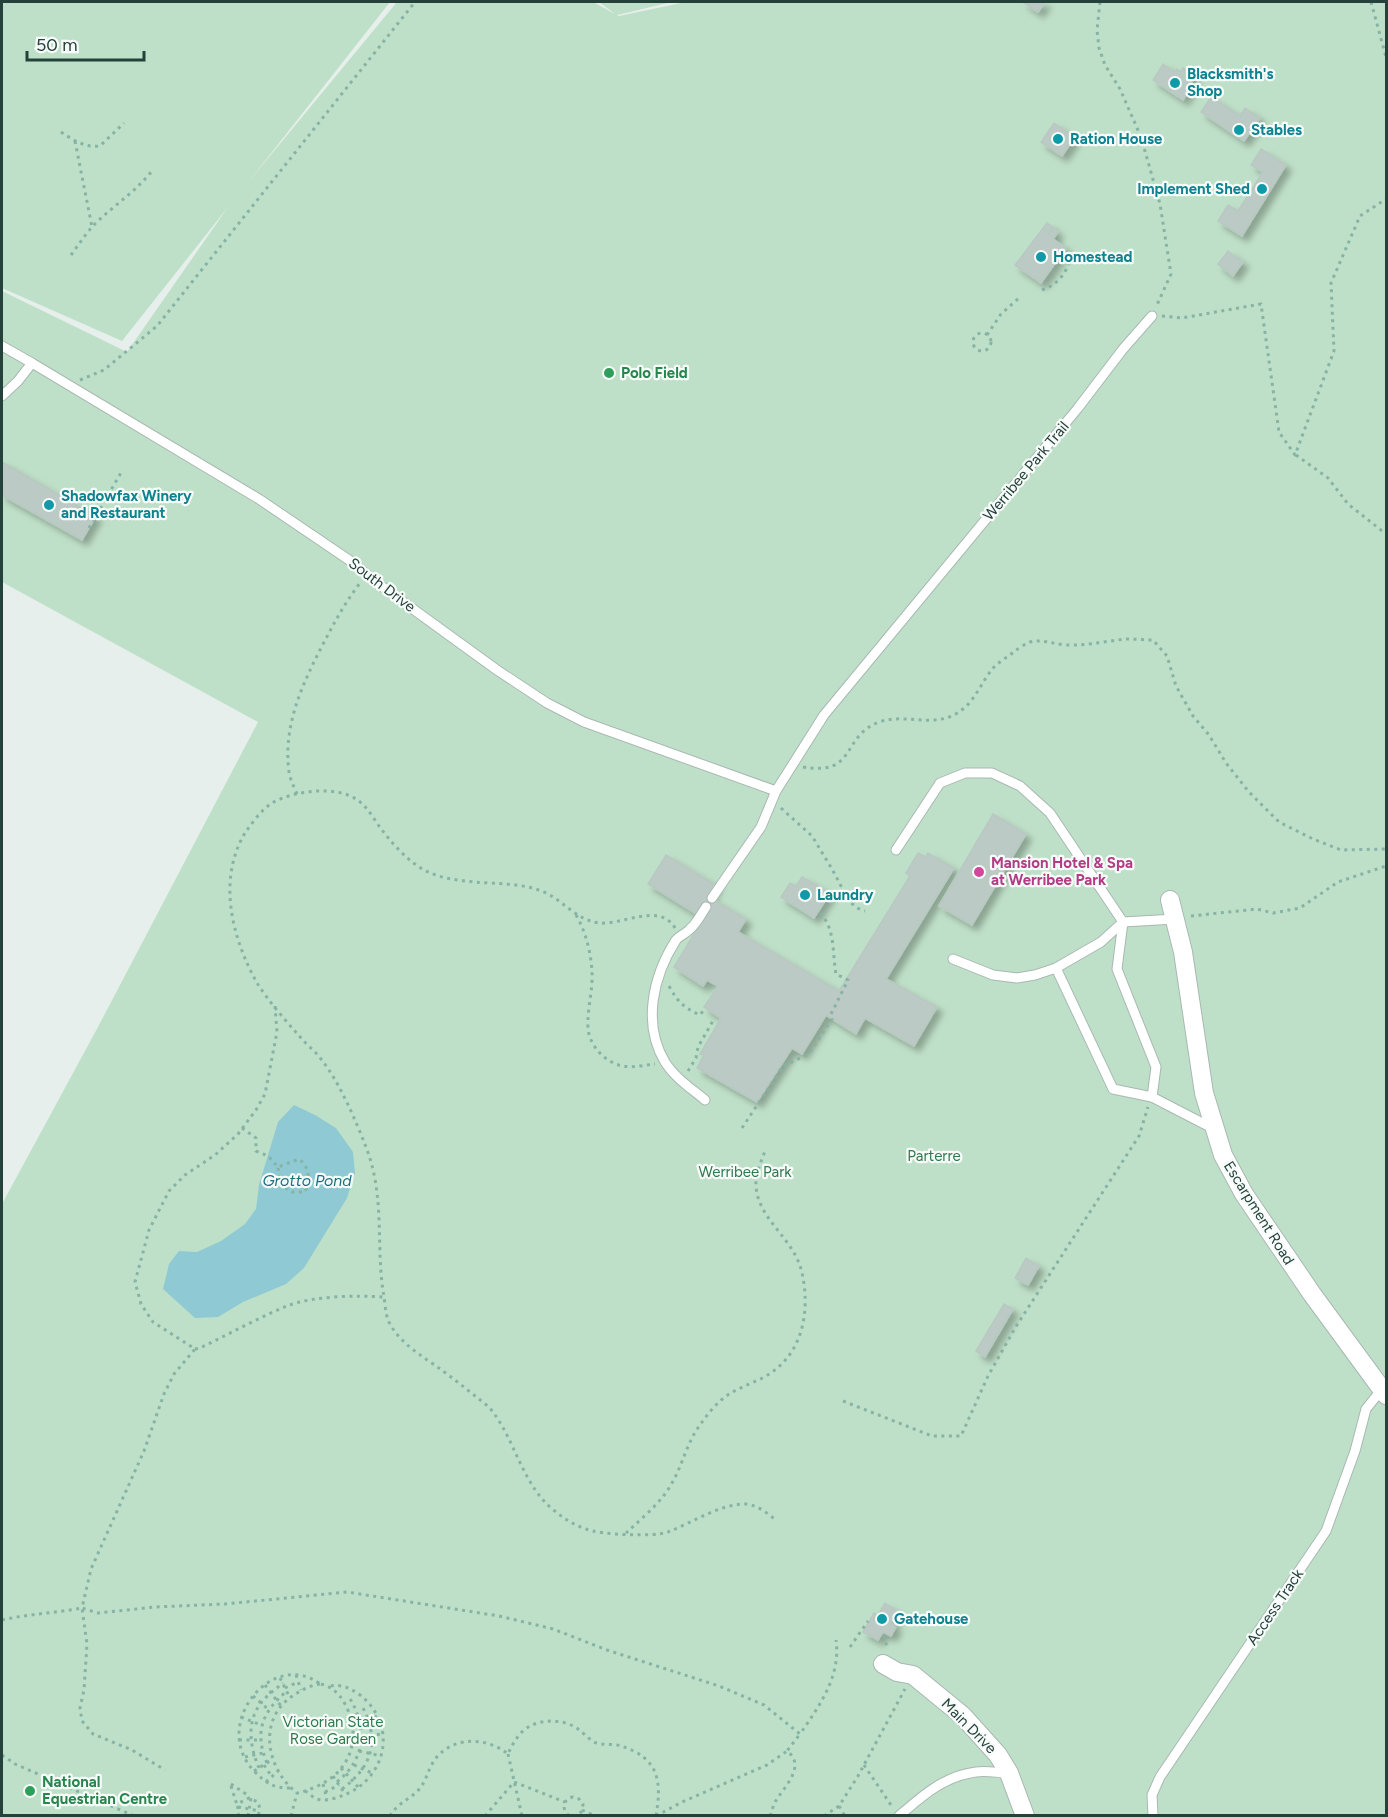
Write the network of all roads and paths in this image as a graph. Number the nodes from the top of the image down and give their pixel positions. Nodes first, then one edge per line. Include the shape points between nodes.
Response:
1 (415, 2) edge
2 (1100, 2) edge
3 (1371, 2) edge
4 (1386, 57) edge
5 (124, 123) dead end
6 (62, 132) dead end
7 (75, 141) junction
8 (151, 171) dead end
9 (1386, 199) edge
10 (92, 227) junction
11 (1071, 250) dead end
12 (71, 255) dead end
13 (1042, 291) dead end
14 (1020, 297) dead end
15 (1152, 316) junction
16 (987, 335) junction
17 (2, 346) edge
18 (32, 363) junction
19 (67, 385) junction
20 (2, 396) edge
21 (1295, 455) junction
22 (122, 471) dead end
23 (89, 528) dead end
24 (1386, 534) edge
25 (367, 574) junction
26 (792, 765) junction
27 (776, 791) junction
28 (297, 794) junction
29 (773, 801) junction
30 (1386, 849) edge
31 (896, 850) dead end
32 (1386, 866) edge
33 (1170, 900) dead end
34 (818, 911) dead end
35 (865, 911) dead end
36 (575, 914) junction
37 (1174, 919) junction
38 (1123, 922) junction
39 (678, 937) junction
40 (953, 959) dead end
41 (664, 964) junction
42 (1056, 968) junction
43 (275, 1006) junction
44 (703, 1011) dead end
45 (714, 1019) dead end
46 (660, 1063) dead end
47 (682, 1080) junction
48 (1152, 1097) junction
49 (705, 1100) dead end
50 (242, 1128) junction
51 (742, 1128) dead end
52 (1214, 1129) junction
53 (765, 1151) dead end
54 (278, 1167) junction
55 (384, 1297) junction
56 (195, 1349) junction
57 (1384, 1392) edge
58 (843, 1401) dead end
59 (777, 1521) dead end
60 (624, 1534) junction
61 (82, 1608) junction
62 (2, 1620) edge
63 (868, 1621) dead end
64 (837, 1640) dead end
65 (850, 1647) dead end
66 (883, 1664) dead end
67 (296, 1675) junction
68 (913, 1675) junction
69 (280, 1678) junction
70 (298, 1682) junction
71 (283, 1683) junction
72 (321, 1684) junction
73 (265, 1685) junction
74 (330, 1686) junction
75 (286, 1690) junction
76 (301, 1690) junction
77 (354, 1691) junction
78 (271, 1693) junction
79 (253, 1696) junction
80 (349, 1696) junction
81 (290, 1698) junction
82 (276, 1700) junction
83 (344, 1702) junction
84 (368, 1702) junction
85 (261, 1703) junction
86 (281, 1706) junction
87 (362, 1706) junction
88 (356, 1709) junction
89 (269, 1710) junction
90 (349, 1713) junction
91 (377, 1716) junction
92 (241, 1717) junction
93 (369, 1719) junction
94 (252, 1721) junction
95 (361, 1722) junction
96 (261, 1725) junction
97 (353, 1725) junction
98 (383, 1734) junction
99 (800, 1734) junction
100 (373, 1735) junction
101 (362, 1736) junction
102 (239, 1740) junction
103 (250, 1740) junction
104 (260, 1740) junction
105 (359, 1750) junction
106 (787, 1751) junction
107 (263, 1753) junction
108 (371, 1754) junction
109 (508, 1754) junction
110 (2, 1755) edge
111 (253, 1755) junction
112 (381, 1756) junction
113 (245, 1757) junction
114 (273, 1759) junction
115 (266, 1764) junction
116 (354, 1765) junction
117 (864, 1765) junction
118 (259, 1768) junction
119 (341, 1768) junction
120 (363, 1769) junction
121 (165, 1770) dead end
122 (254, 1771) junction
123 (278, 1771) junction
124 (373, 1773) junction
125 (1009, 1773) junction
126 (346, 1775) junction
127 (333, 1776) junction
128 (272, 1777) junction
129 (352, 1781) junction
130 (266, 1782) junction
131 (514, 1782) junction
132 (323, 1784) junction
133 (339, 1785) junction
134 (358, 1787) junction
135 (291, 1788) junction
136 (305, 1791) junction
137 (297, 1792) junction
138 (325, 1792) junction
139 (345, 1794) junction
140 (251, 1798) junction
141 (327, 1799) junction
142 (565, 1802) junction
143 (839, 1806) junction
144 (237, 1807) junction
145 (249, 1809) junction
146 (582, 1810) junction
147 (259, 1813) edge
148 (134, 1815) edge
149 (239, 1815) edge
150 (248, 1815) edge
151 (291, 1815) edge
152 (390, 1815) edge
153 (485, 1815) edge
154 (522, 1815) edge
155 (569, 1815) edge
156 (577, 1815) edge
157 (595, 1815) edge
158 (656, 1815) edge
159 (770, 1815) edge
160 (824, 1815) edge
161 (845, 1815) edge
162 (898, 1815) edge
163 (1025, 1815) edge
164 (1153, 1815) edge

1 - 19 path via 157,326 104,370
2 - 15 path via 1099,48 1141,137 1164,229 1171,274
3 - 4 path
5 - 7 path via 100,146
6 - 7 path
7 - 10 path
8 - 10 path via 141,185
9 - 21 path via 1360,216 1331,283 1334,351
10 - 12 path
11 - 13 path via 1062,276
14 - 16 path via 1001,314
15 - 21 path via 1182,318 1261,304 1279,432
15 - 26 lane, Werribee Park Trail via 831,706
16 - 16 path via 975,337 975,349 988,348
17 - 18 lane, South Drive
18 - 19 lane, South Drive
18 - 20 lane
19 - 25 lane, South Drive via 259,499
21 - 24 path via 1328,478 1348,504
22 - 23 path
25 - 27 lane, South Drive via 547,703 584,722
25 - 28 path via 346,601 304,682 293,713 288,740 289,774
26 - 27 lane, Werribee Park Trail
26 - 30 path via 833,768 856,739 878,722 932,722 952,716 964,708 996,666 1028,642 1045,640 1065,645 1153,640 1167,656 1176,686 1193,716 1249,792 1279,822 1341,850
27 - 29 lane, Werribee Park Trail
28 - 36 path via 315,790 356,799 390,840 429,873 531,887 558,900
28 - 43 path via 271,804 252,822 233,860 230,881 235,932 258,985
29 - 35 path via 812,836 849,901
29 - 39 lane, Werribee Park Trail via 761,827 690,930
31 - 38 lane via 940,783 965,773 992,773 1020,786 1050,813
32 - 37 path via 1338,882 1300,908
33 - 37 street, Escarpment Road
34 - 51 path via 829,925 836,974 848,980 832,1019 809,1054 783,1066
36 - 39 path via 602,923 659,916 673,924
36 - 46 path via 590,956 588,1030 593,1046 615,1064
37 - 38 lane
37 - 52 street, Escarpment Road via 1183,952 1204,1093
38 - 42 lane via 1101,942
38 - 48 lane via 1117,969 1156,1067
39 - 41 lane, Werribee Park Trail
40 - 42 lane via 993,975 1017,978
41 - 44 path via 678,1002 700,1015
41 - 47 lane, Werribee Park Trail via 653,995 654,1035 665,1063
42 - 48 lane via 1113,1089
43 - 50 path via 277,1032 265,1094
43 - 55 path via 336,1082 367,1149 378,1188
45 - 47 path
47 - 49 lane, Werribee Park Trail
48 - 52 lane
48 - 58 path via 1139,1136 1015,1328 961,1436 932,1436
50 - 54 path via 256,1138 256,1151 268,1156
50 - 56 path via 169,1191 148,1230 135,1282 141,1304 153,1322
52 - 57 street, Escarpment Road via 1244,1194
53 - 60 path via 755,1185 765,1212 800,1262 806,1296 799,1338 773,1372 720,1401 699,1425 671,1485
54 - 54 path via 299,1159 304,1163 309,1180 305,1192 292,1192 280,1184
55 - 56 path via 326,1298 289,1305
55 - 60 path via 388,1319 405,1343 489,1407 499,1419 527,1479 549,1506 567,1521 588,1530
56 - 61 path via 174,1374 164,1394 144,1451 91,1569
57 - 164 lane, Access Track via 1366,1409 1326,1531 1160,1777 1152,1795
59 - 60 path via 747,1504 716,1511 666,1533
61 - 62 path
61 - 99 path via 98,1613 347,1592 499,1616 554,1629 719,1686 764,1705
61 - 121 path via 87,1644 82,1721 93,1734 132,1750
63 - 65 path
64 - 99 path via 830,1685
66 - 68 street, Main Drive
67 - 69 path
67 - 70 path
67 - 72 path
68 - 117 path
68 - 125 street, Main Drive via 963,1716
69 - 71 path
69 - 73 path
70 - 75 path
70 - 76 path
71 - 75 path
71 - 78 path
72 - 74 path
72 - 76 path
73 - 78 path
73 - 79 path
74 - 77 path via 345,1686
74 - 83 path
75 - 81 path
75 - 82 path
76 - 81 path
77 - 80 path
77 - 84 path
78 - 82 path
78 - 85 path
79 - 85 path
79 - 92 path
80 - 83 path
80 - 88 path
81 - 86 path
82 - 86 path
82 - 89 path
83 - 90 path
84 - 87 path
84 - 91 path
85 - 89 path
85 - 94 path
86 - 114 path via 269,1736
87 - 88 path
87 - 93 path
88 - 90 path
88 - 95 path
89 - 96 path
90 - 97 path
91 - 93 path
91 - 98 path
92 - 94 path
92 - 102 path
93 - 95 path
93 - 100 path
94 - 96 path
94 - 103 path
95 - 97 path
95 - 101 path
96 - 104 path
97 - 119 path via 352,1745
98 - 100 path
98 - 112 path
99 - 106 path
100 - 101 path
100 - 108 path
101 - 105 path
102 - 103 path
102 - 113 path
103 - 104 path
103 - 111 path
104 - 107 path
105 - 108 path
105 - 116 path
106 - 158 path via 767,1766
106 - 159 path via 796,1763
107 - 111 path
107 - 115 path
108 - 112 path
108 - 120 path
109 - 131 path
109 - 152 path via 483,1742 464,1741 448,1748 437,1758 420,1788
109 - 158 path via 531,1725 545,1721 572,1725 595,1743 620,1745 647,1759 655,1769 659,1797
110 - 148 path
111 - 113 path
111 - 118 path
112 - 124 path
113 - 122 path
114 - 115 path
114 - 123 path
115 - 118 path
115 - 128 path
116 - 120 path
116 - 126 path
117 - 143 path
117 - 162 path
118 - 122 path
119 - 126 path
119 - 127 path
120 - 124 path
120 - 129 path
122 - 130 path
123 - 128 path
123 - 135 path
124 - 134 path
125 - 162 lane via 976,1771 946,1780
125 - 163 street, Main Drive
126 - 129 path
126 - 133 path
127 - 132 path
127 - 133 path
128 - 130 path
129 - 133 path
129 - 134 path
130 - 135 path
131 - 142 path
131 - 153 path
131 - 154 path
132 - 136 path
132 - 138 path
133 - 138 path
133 - 139 path
134 - 139 path
135 - 137 path
136 - 137 path
136 - 141 path via 316,1799
137 - 151 path
138 - 141 path
139 - 141 path
140 - 144 path via 242,1800
140 - 144 path via 231,1784
140 - 145 path
140 - 147 path via 258,1802
142 - 146 path via 577,1797
142 - 155 path via 564,1810
143 - 160 path
143 - 161 path
144 - 145 path
144 - 149 path
145 - 147 path
145 - 150 path
146 - 156 path
146 - 157 path

